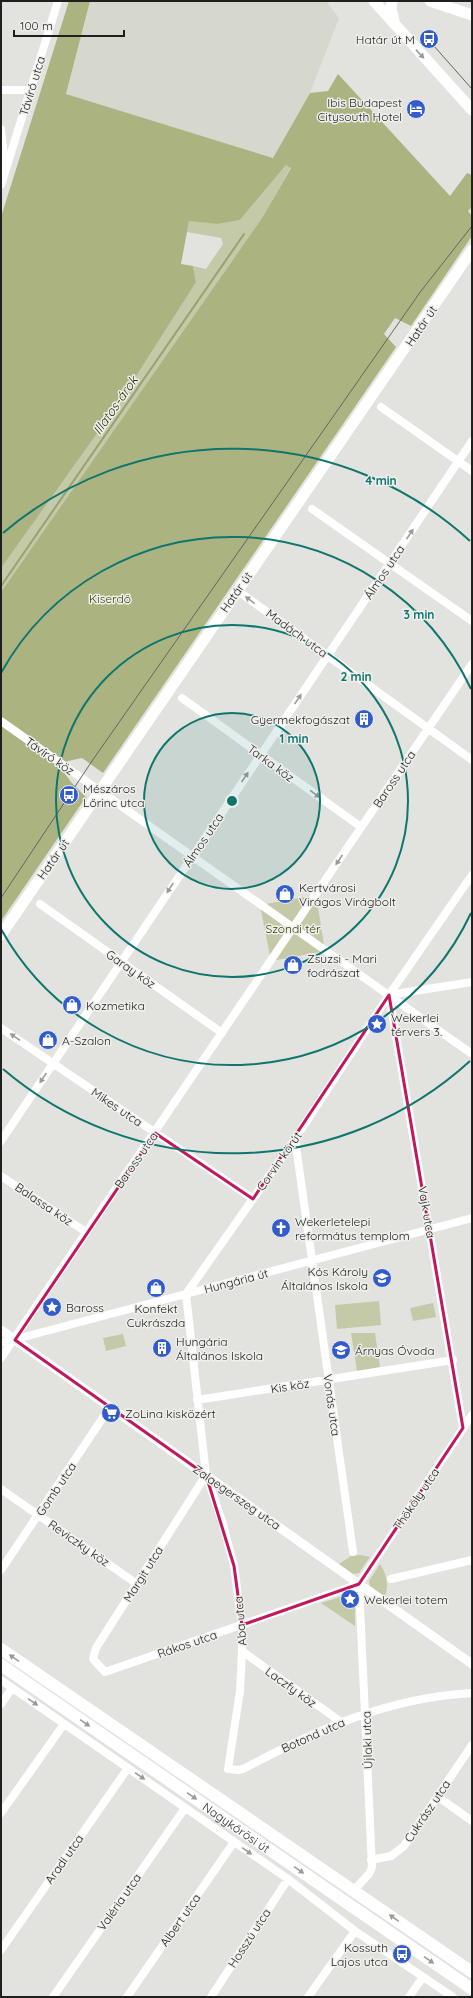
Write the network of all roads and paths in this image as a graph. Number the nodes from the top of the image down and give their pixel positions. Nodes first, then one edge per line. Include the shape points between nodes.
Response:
1 (58, 1) edge
2 (374, 1) edge
3 (384, 1) edge
4 (392, 1) edge
5 (430, 1) edge
6 (387, 15) junction
7 (472, 15) edge
8 (395, 25) junction
9 (1, 90) edge
10 (30, 90) junction
11 (472, 110) edge
12 (1, 129) edge
13 (5, 171) junction
14 (1, 184) edge
15 (472, 250) edge
16 (381, 407) dead end
17 (472, 441) edge
18 (458, 462) junction
19 (472, 471) edge
20 (312, 509) dead end
21 (389, 563) junction
22 (238, 590) junction
23 (472, 621) edge
24 (327, 656) junction
25 (472, 664) edge
26 (182, 698) dead end
27 (1, 721) edge
28 (428, 729) junction
29 (260, 755) junction
30 (472, 760) edge
31 (100, 791) junction
32 (361, 827) junction
33 (192, 856) junction
34 (472, 875) edge
35 (40, 904) dead end
36 (293, 928) junction
37 (1, 935) edge
38 (121, 962) junction
39 (472, 982) edge
40 (389, 995) junction
41 (1, 1028) edge
42 (222, 1033) junction
43 (472, 1054) edge
44 (53, 1063) junction
45 (155, 1133) junction
46 (295, 1139) junction
47 (1, 1141) edge
48 (1, 1176) edge
49 (253, 1199) junction
50 (472, 1218) edge
51 (430, 1229) junction
52 (86, 1232) junction
53 (312, 1260) junction
54 (186, 1294) junction
55 (1, 1330) edge
56 (15, 1340) junction
57 (1, 1343) edge
58 (1, 1358) edge
59 (453, 1360) junction
60 (329, 1380) junction
61 (197, 1400) junction
62 (110, 1407) junction
63 (472, 1415) edge
64 (472, 1427) edge
65 (463, 1428) junction
66 (206, 1475) junction
67 (1, 1489) edge
68 (38, 1515) junction
69 (353, 1552) dead end
70 (472, 1560) edge
71 (1, 1570) edge
72 (391, 1578) dead end
73 (137, 1584) junction
74 (359, 1584) junction
75 (242, 1625) junction
76 (1, 1649) edge
77 (242, 1651) junction
78 (472, 1664) edge
79 (1, 1665) edge
80 (105, 1672) joint
81 (1, 1680) edge
82 (12, 1688) junction
83 (472, 1693) edge
84 (1, 1704) edge
85 (366, 1713) junction
86 (340, 1722) junction
87 (64, 1724) junction
88 (472, 1745) edge
89 (128, 1768) junction
90 (228, 1769) joint
91 (437, 1796) junction
92 (185, 1808) junction
93 (1, 1813) edge
94 (472, 1821) edge
95 (234, 1842) junction
96 (371, 1860) junction
97 (288, 1879) junction
98 (354, 1890) junction
99 (355, 1931) junction
100 (1, 1950) edge
101 (472, 1972) edge
102 (423, 1977) junction
103 (472, 1989) edge
104 (53, 1997) edge
105 (127, 1997) edge
106 (211, 1997) edge
107 (308, 1997) edge
108 (409, 1997) edge
109 (453, 1997) edge

1 - 10 street, Távíró utca
2 - 6 main road
3 - 6 street
4 - 8 main road
5 - 7 main road
6 - 8 main road
8 -> 11 main road
9 - 10 street
10 - 13 street, Távíró utca
12 - 13 street, Távíró utca
13 - 14 street, Távíró utca
15 - 22 main road, Határ út
16 - 18 street
17 - 18 street, Álmos utca
18 - 19 street
21 -> 18 street, Álmos utca
20 - 21 street
21 - 23 street
21 - 24 street, Álmos utca
24 -> 22 street, Madách utca
22 - 31 main road, Határ út
24 - 28 street, Madách utca
29 -> 24 street, Álmos utca
25 - 28 street, Baross utca
26 - 29 street, Tarka köz
27 - 31 street, Távíró köz
28 - 30 street, Madách utca
28 - 32 street, Baross utca
29 -> 32 street, Tarka köz
33 -> 29 street, Álmos utca
31 - 33 street
31 - 37 main road, Határ út
32 -> 36 street, Baross utca
33 - 36 street
33 -> 38 street, Álmos utca
34 - 40 street, Corvin körút
35 - 38 street, Garay köz
36 - 40 street
36 - 42 street, Baross utca
38 - 42 street, Garay köz
38 - 44 street, Álmos utca
39 - 40 street
40 - 43 street
40 - 46 street, Corvin körút
40 - 51 street, Vajk utca
44 -> 41 street, Mikes utca
42 - 45 street, Baross utca
44 - 45 street, Mikes utca
44 -> 47 street, Álmos utca
45 - 49 street, Mikes utca
45 - 52 street, Baross utca
46 - 49 street, Corvin körút
46 - 53 street, Vonás utca
48 - 52 street, Balassa köz
49 - 54 street, Corvin körút
50 - 51 street, Hungária út
51 - 53 street, Hungária út
51 - 59 street, Vajk utca
52 - 56 street, Baross utca
53 - 54 street, Hungária út
53 - 60 street, Vonás utca
54 - 56 street, Hungária út
54 - 61 street
55 - 56 street, Zalaegerszeg utca
56 - 57 street, Hungária út
56 - 58 street, Baross utca
56 - 62 street, Zalaegerszeg utca
59 - 60 street, Kis köz
59 - 65 street, Vajk utca
60 - 61 street, Kis köz
60 - 69 street, Vonás utca
61 - 66 street
62 - 66 street, Zalaegerszeg utca
62 - 68 street, Gomb utca
63 - 65 street, Thököly utca
64 - 65 street
65 - 74 street, Thököly utca
66 - 73 street, Margit utca
66 - 74 street, Zalaegerszeg utca
66 - 75 street, Aba utca via 234,1566
67 - 68 street, Reviczky köz
68 - 71 street, Gomb utca
68 - 73 street, Reviczky köz
70 - 72 street
73 - 80 street, Margit utca via 96,1648 94,1659
74 - 75 street, Rákos utca
74 - 78 street, Zalaegerszeg utca
74 - 85 street, Újlaki utca
75 - 77 street, Aba utca
75 - 80 street, Rákos utca
98 -> 76 main road, Nagykőrösi út
77 - 86 street, Laczfy köz
77 - 90 street, Aba utca via 240,1691
79 -> 103 main road, Nagykőrösi út
81 - 82 street, Nagykőrösi út
82 - 84 street
82 -> 87 street, Nagykőrösi út
83 - 85 street, Botond utca via 399,1703
85 - 86 street, Botond utca
85 - 96 street, Újlaki utca
86 - 90 street, Botond utca via 243,1769
87 - 89 street, Nagykőrösi út
87 - 93 street
88 - 91 street, Cukrász utca
89 -> 92 street, Nagykőrösi út
89 - 100 street, Aradi utca
91 - 94 street
91 - 96 street, Cukrász utca via 398,1852
92 - 95 street, Nagykőrösi út
92 - 104 street, Valéria utca
95 -> 97 street, Nagykőrösi út
95 - 105 street, Albert utca
96 - 98 street, Újlaki utca via 370,1874
97 - 99 street, Nagykőrösi út
97 - 106 street, Hosszú utca
101 -> 98 main road, Nagykőrösi út
99 - 102 street, Nagykőrösi út
99 - 107 street
102 - 108 street
102 - 109 street, Nagykőrösi út

